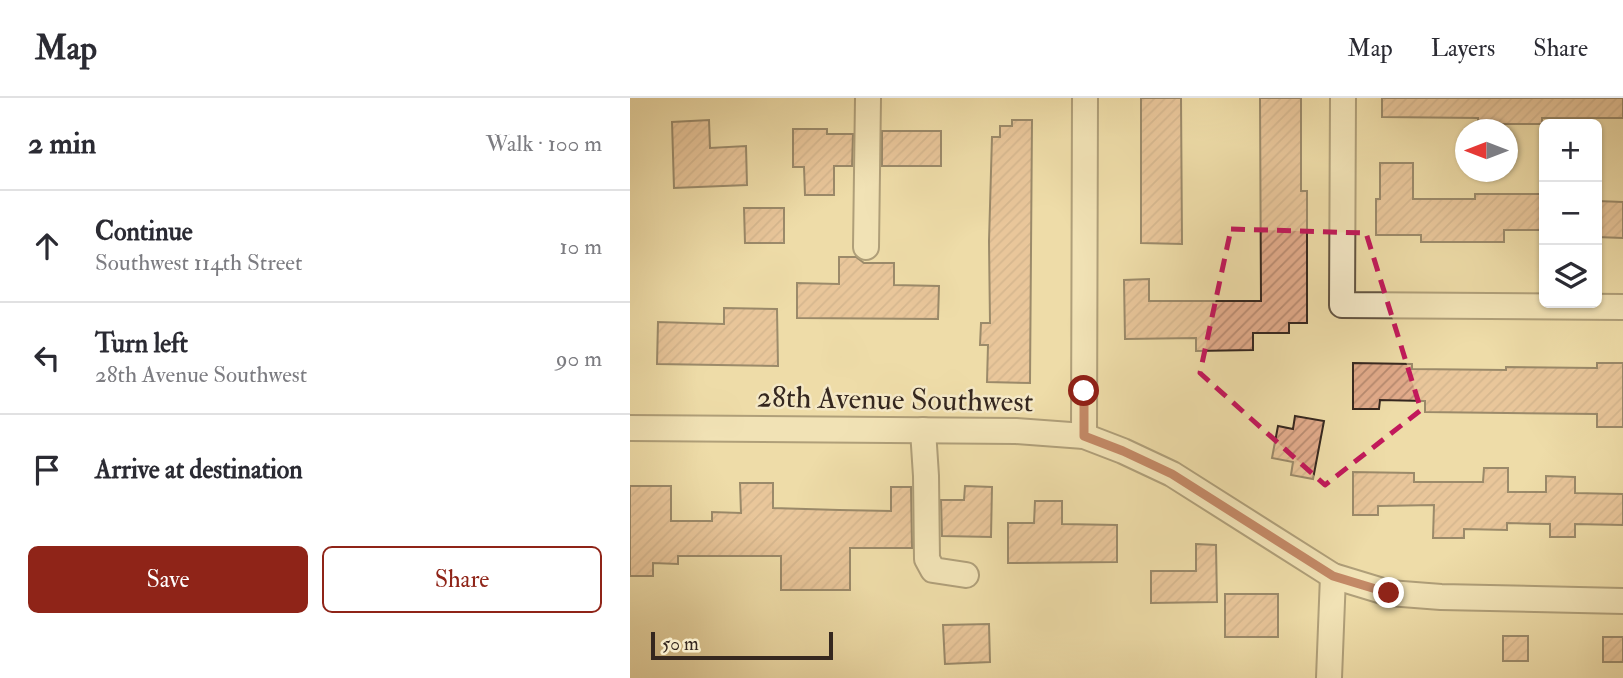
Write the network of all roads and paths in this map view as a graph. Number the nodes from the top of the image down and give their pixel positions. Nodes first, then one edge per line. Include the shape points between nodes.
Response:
1 (868, 98) edge
2 (1085, 98) edge
3 (1343, 98) edge
4 (866, 247) dead end
5 (1623, 307) edge
6 (630, 428) edge
7 (923, 430) junction
8 (1084, 436) junction
9 (966, 575) dead end
10 (1333, 576) junction
11 (1623, 601) edge
12 (1329, 678) edge

1 - 4 street
2 - 8 street
3 - 5 street via 1342,305
6 - 7 street, 28th Avenue Southwest
7 - 8 street, 28th Avenue Southwest
7 - 9 street via 927,559 933,570
8 - 10 street, 28th Avenue Southwest via 1172,474
10 - 11 street, 28th Avenue Southwest via 1389,593
10 - 12 street

